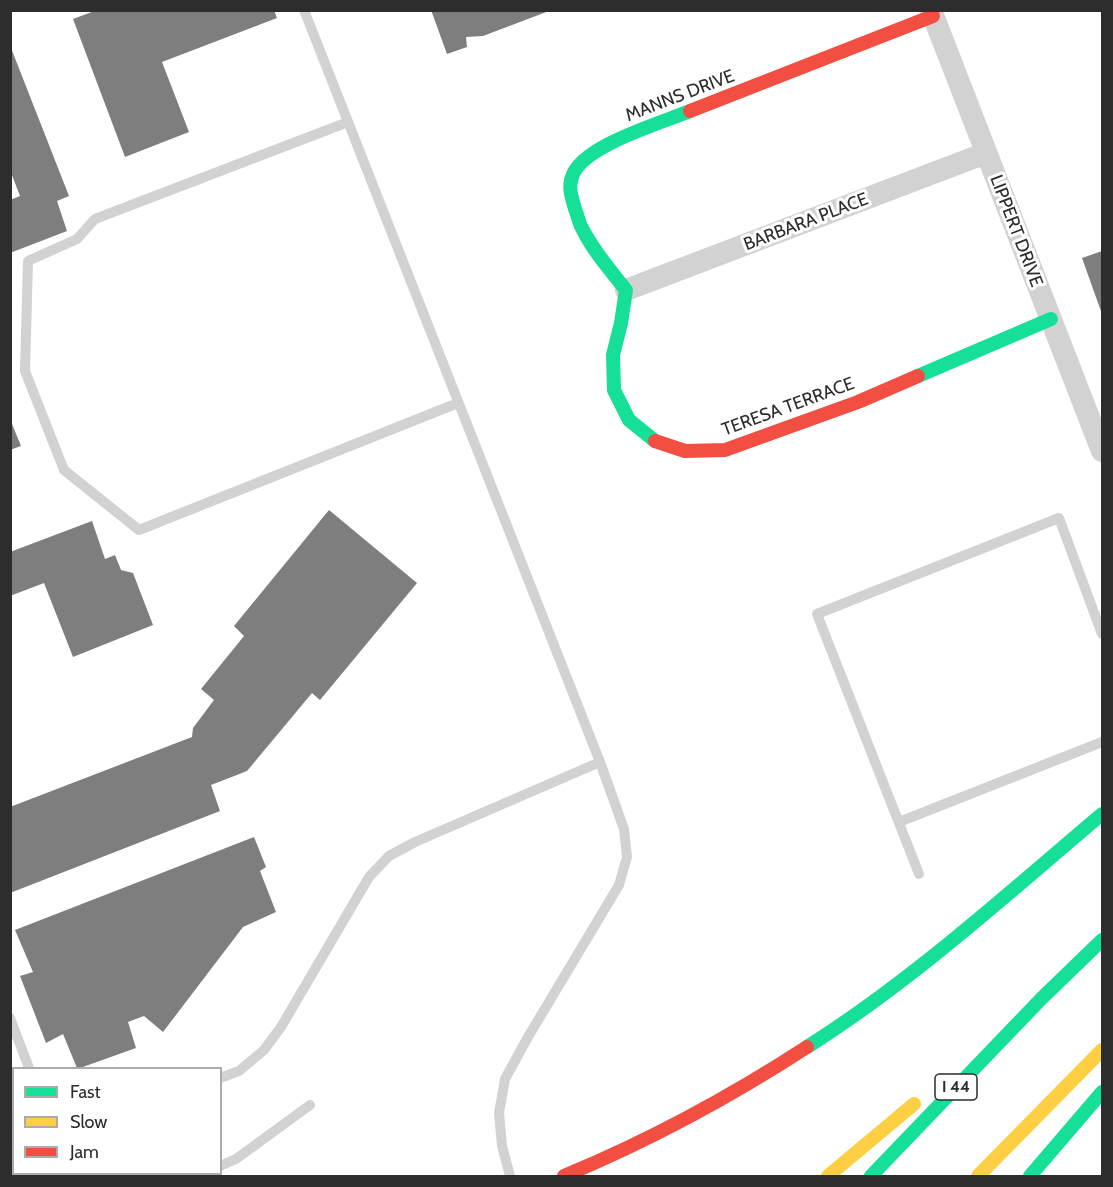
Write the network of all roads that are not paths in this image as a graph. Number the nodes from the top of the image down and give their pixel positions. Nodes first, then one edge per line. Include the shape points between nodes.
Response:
1 (304, 10) edge
2 (932, 13) edge
3 (348, 122) junction
4 (986, 153) junction
5 (626, 290) junction
6 (1051, 319) junction
7 (458, 403) junction
8 (1102, 451) edge
9 (1102, 634) edge
10 (1102, 742) edge
11 (600, 762) junction
12 (1102, 814) edge
13 (899, 822) junction
14 (919, 874) dead end
15 (1102, 940) edge
16 (1042, 998) junction
17 (10, 1018) edge
18 (1102, 1050) edge
19 (29, 1067) edge
20 (953, 1072) dead end
21 (222, 1077) edge
22 (1102, 1092) edge
23 (926, 1094) dead end
24 (310, 1105) dead end
25 (222, 1165) edge
26 (510, 1176) edge
27 (564, 1176) edge
28 (828, 1176) edge
29 (871, 1176) edge
30 (978, 1176) edge
31 (1030, 1176) edge

1 - 3 lane
2 - 4 street, LIPPERT DRIVE
2 - 5 main road, MANNS DRIVE via 614,141 581,163 572,176 570,193 582,229
3 - 7 lane
3 - 7 lane via 95,219 77,239 28,261 25,371 29,382 64,470 139,530
4 - 5 street, BARBARA PLACE
4 - 6 street, LIPPERT DRIVE
5 - 6 main road, TERESA TERRACE via 613,355 614,390 629,420 654,441 685,451 725,450 814,418
6 - 8 street, LIPPERT DRIVE
7 - 11 lane
9 - 13 lane via 1059,518 817,614
10 - 13 lane
11 - 21 lane via 389,856 369,877 264,1050 239,1071
11 - 26 lane via 624,829 627,857 619,885 505,1079 500,1113 502,1146
12 - 27 main road via 959,936 814,1044 680,1121
13 - 14 lane
15 - 16 main road, I 44
16 - 20 main road
16 - 29 main road, I 44
17 - 19 lane
18 - 30 main road
22 - 31 main road
23 - 28 main road
24 - 25 lane

